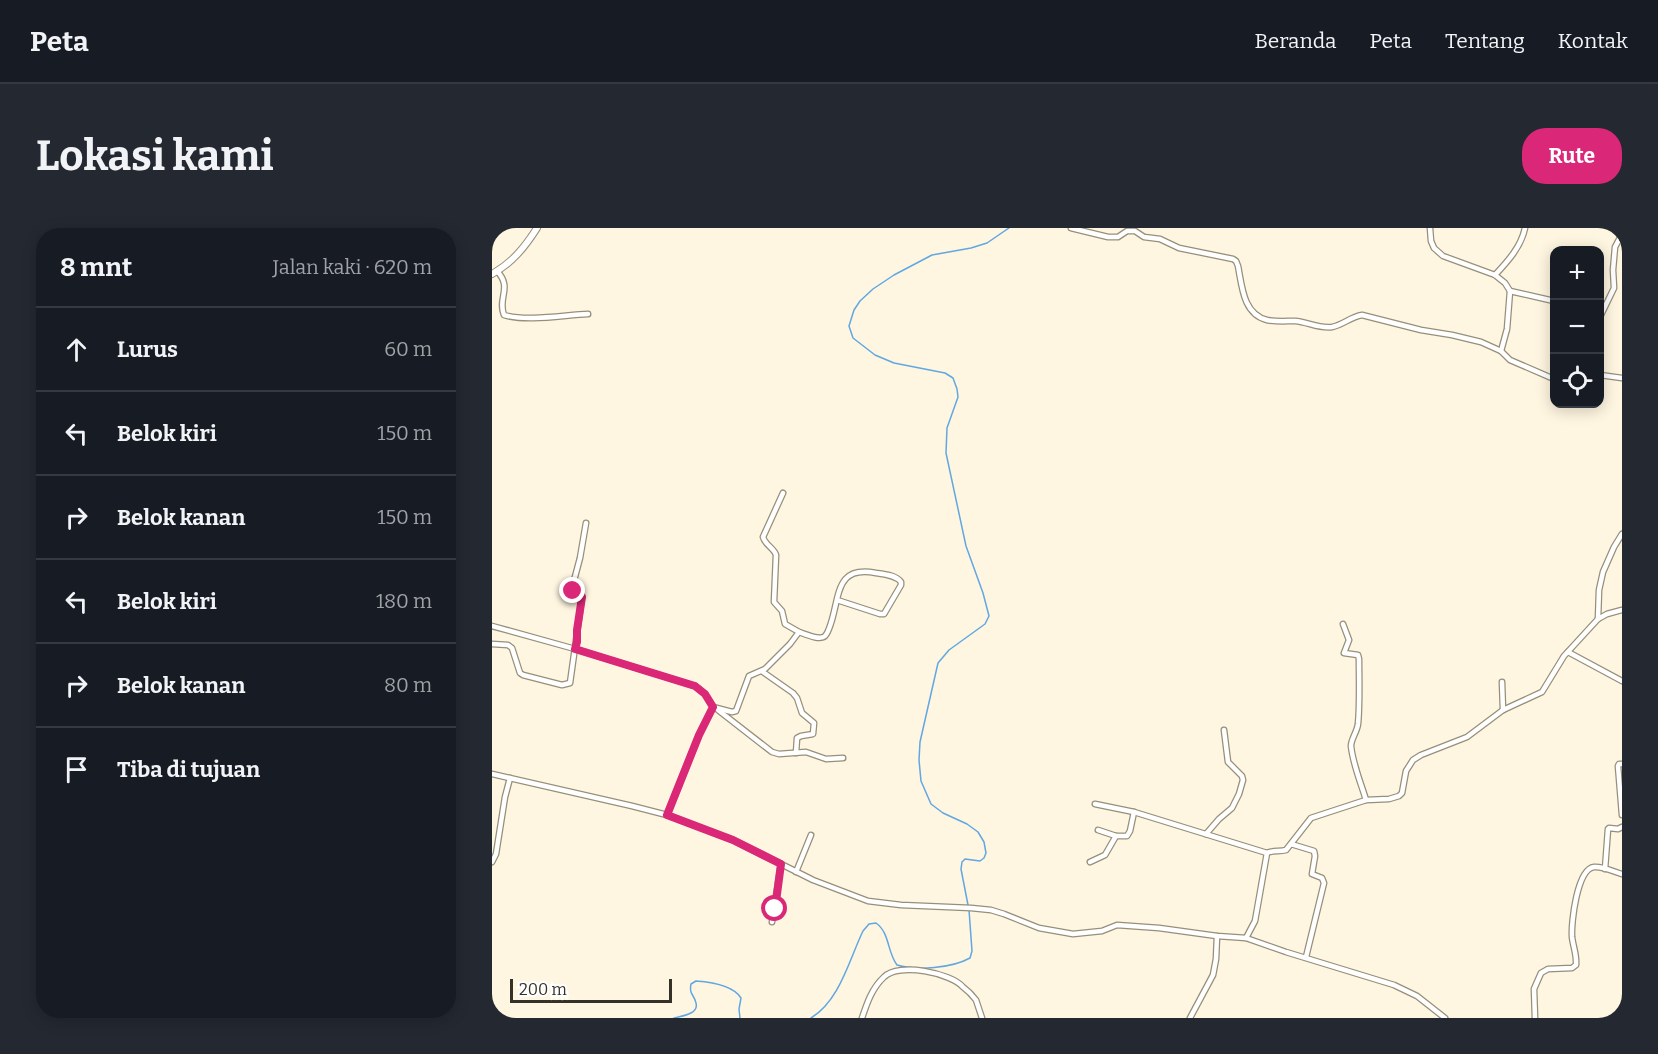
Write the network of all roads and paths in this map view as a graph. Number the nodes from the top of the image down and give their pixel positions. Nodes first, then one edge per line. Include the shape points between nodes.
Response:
1 (537, 228) edge
2 (1071, 228) edge
3 (1430, 228) edge
4 (1525, 228) edge
5 (1621, 228) edge
6 (495, 272) edge
7 (1495, 275) junction
8 (1510, 291) junction
9 (1550, 300) edge
10 (1604, 309) edge
11 (588, 314) dead end
12 (1501, 351) junction
13 (1604, 376) edge
14 (1550, 377) edge
15 (1622, 378) edge
16 (783, 493) dead end
17 (586, 523) dead end
18 (1622, 534) edge
19 (837, 600) junction
20 (1622, 610) edge
21 (1598, 619) junction
22 (1343, 624) dead end
23 (492, 626) edge
24 (799, 632) junction
25 (492, 644) edge
26 (575, 649) junction
27 (1568, 652) junction
28 (763, 672) junction
29 (1622, 681) edge
30 (1502, 682) dead end
31 (715, 708) junction
32 (1503, 710) junction
33 (1224, 730) dead end
34 (795, 753) junction
35 (843, 758) dead end
36 (1622, 764) edge
37 (492, 774) edge
38 (510, 778) junction
39 (1366, 801) junction
40 (1095, 804) dead end
41 (1134, 812) junction
42 (667, 815) junction
43 (1622, 815) edge
44 (1622, 826) edge
45 (1098, 830) dead end
46 (1206, 834) junction
47 (811, 836) dead end
48 (1116, 836) junction
49 (1291, 844) junction
50 (1267, 854) junction
51 (1090, 861) dead end
52 (492, 862) edge
53 (781, 864) junction
54 (1605, 869) junction
55 (796, 872) junction
56 (1622, 874) edge
57 (771, 922) dead end
58 (1216, 936) junction
59 (1246, 938) junction
60 (1306, 957) junction
61 (1440, 1015) edge
62 (862, 1018) edge
63 (982, 1018) edge
64 (1190, 1018) edge
65 (1445, 1018) edge
66 (1535, 1018) edge

1 - 6 street via 514,259
2 - 12 street via 1108,237 1135,231 1179,248 1236,261 1248,307 1268,321 1304,322 1329,328 1362,315 1452,334
3 - 7 street via 1431,241 1443,256
4 - 7 street via 1511,258
5 - 10 street via 1615,247 1614,288
6 - 11 street via 505,282 504,315 520,318
7 - 8 street
8 - 9 street
8 - 12 street
12 - 14 street via 1510,360
13 - 15 street
16 - 24 street via 763,537 776,552 774,602 781,609 785,624
17 - 26 street via 572,588 582,597
18 - 21 street via 1603,572
19 - 19 street via 841,584 855,572 889,575 900,579 902,585 884,614
19 - 24 street via 826,635 818,638
20 - 21 street
21 - 27 street
22 - 39 street via 1349,640 1344,652 1358,655 1359,659 1359,717 1351,747
23 - 26 street
24 - 28 street
25 - 26 street via 512,648 523,675 562,685 572,680
26 - 31 street via 695,686
27 - 29 street
27 - 32 street via 1542,692
28 - 31 street via 748,676 736,711
28 - 34 street via 793,693 802,713 814,723 813,734 797,738
30 - 32 street
31 - 34 street via 772,752
31 - 42 street via 699,735
32 - 39 street via 1467,737 1413,760 1399,796
33 - 46 street via 1228,762 1243,780 1232,808
34 - 35 street
36 - 43 street via 1618,766
37 - 38 street
38 - 42 street
38 - 52 street
39 - 49 street via 1311,818
40 - 41 street
41 - 46 street
41 - 48 street via 1128,835
42 - 53 street via 733,840
44 - 54 street via 1608,829
45 - 48 street
46 - 50 street
47 - 55 street
48 - 51 street via 1103,857
49 - 50 street via 1286,850
49 - 60 street via 1314,851 1312,873 1324,883
50 - 59 street via 1255,921
53 - 55 street
53 - 57 street
54 - 56 street
54 - 66 street via 1589,868 1582,880 1572,928 1576,965 1541,973 1534,989
55 - 58 street via 877,903 971,908 1073,934 1117,925
58 - 59 street
58 - 64 street via 1213,975
59 - 60 street
60 - 61 street via 1399,986
61 - 65 street
62 - 63 street via 869,997 883,977 904,969 954,979 975,999

